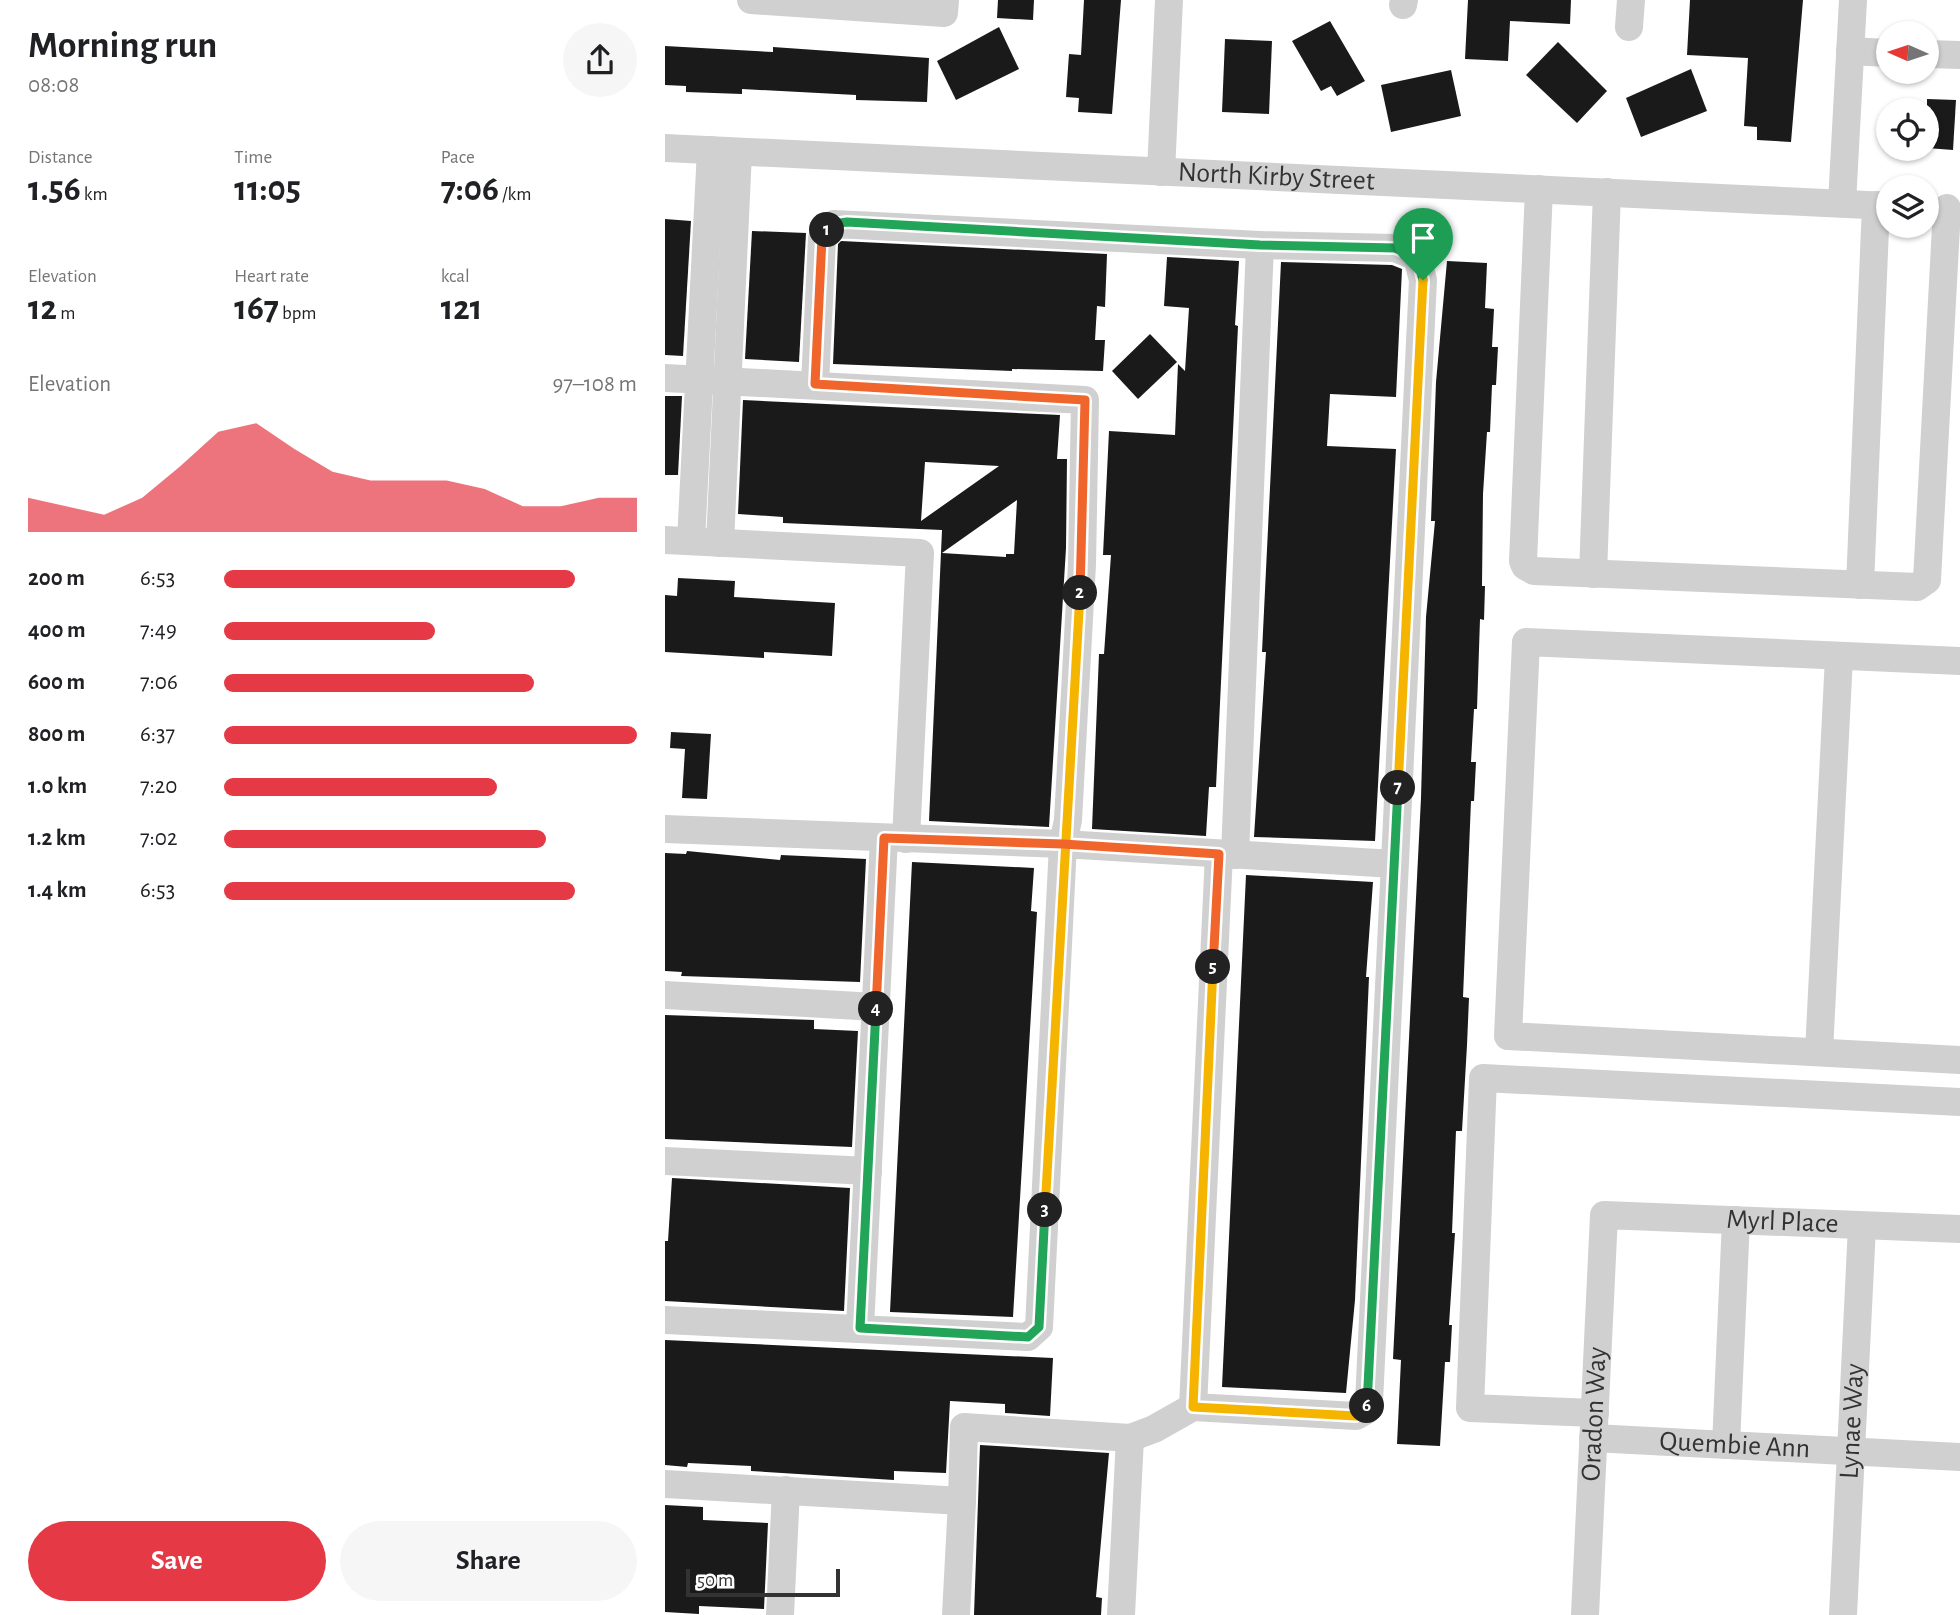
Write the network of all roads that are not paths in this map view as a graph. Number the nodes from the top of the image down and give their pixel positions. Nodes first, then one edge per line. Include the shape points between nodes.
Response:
1 (751, 0) edge
2 (1170, 0) edge
3 (1853, 0) edge
4 (945, 7) edge
5 (1850, 51) junction
6 (1876, 52) edge
7 (1939, 54) edge
8 (1960, 55) edge
9 (665, 148) edge
10 (724, 151) junction
11 (1161, 172) junction
12 (1539, 189) junction
13 (1607, 192) junction
14 (1842, 203) junction
15 (1876, 205) edge
16 (1945, 208) edge
17 (1880, 238) edge
18 (1260, 245) junction
19 (665, 377) edge
20 (699, 379) junction
21 (727, 380) junction
22 (815, 384) junction
23 (678, 541) edge
24 (720, 543) junction
25 (1593, 574) junction
26 (1860, 585) junction
27 (1839, 657) junction
28 (1960, 661) edge
29 (665, 829) edge
30 (895, 839) junction
31 (1063, 844) junction
32 (1227, 855) junction
33 (1394, 864) junction
34 (665, 995) edge
35 (876, 1007) junction
36 (1819, 1052) junction
37 (1960, 1060) edge
38 (1960, 1102) edge
39 (665, 1161) edge
40 (868, 1171) junction
41 (1604, 1214) joint
42 (1736, 1220) junction
43 (1862, 1226) junction
44 (1960, 1229) edge
45 (665, 1320) edge
46 (860, 1328) junction
47 (1193, 1407) junction
48 (1594, 1426) junction
49 (1130, 1437) junction
50 (1726, 1445) junction
51 (1850, 1452) junction
52 (1960, 1457) edge
53 (665, 1484) edge
54 (786, 1490) junction
55 (962, 1501) junction
56 (780, 1615) edge
57 (956, 1615) edge
58 (1121, 1615) edge
59 (1585, 1615) edge
60 (1843, 1615) edge

1 - 4 street
2 - 11 street
3 - 5 street
5 - 6 street
5 - 14 street
7 - 8 street
9 - 10 street, North Kirby Street
10 - 11 street, North Kirby Street
10 - 20 street
10 - 21 street
11 - 12 street, North Kirby Street
12 - 13 street, North Kirby Street
12 - 25 street via 1523,561 1534,571
13 - 14 street, North Kirby Street
13 - 25 street
14 - 15 street, North Kirby Street
16 - 26 street via 1929,575 1917,587
17 - 26 street
18 - 22 street via 834,224 822,238
18 - 32 street
18 - 33 street via 1395,248 1417,257 1422,268
19 - 20 street
20 - 21 street
20 - 23 street
21 - 22 street
21 - 24 street
22 - 31 street via 1085,400 1082,564
23 - 24 street
24 - 30 street via 921,553
25 - 26 street
27 - 28 street
27 - 36 street
27 - 36 street via 1526,642 1508,1036
29 - 30 street
30 - 31 street
30 - 35 street
31 - 32 street
31 - 46 street via 1039,1327 1028,1337
32 - 33 street
32 - 47 street
33 - 47 street via 1369,1402 1356,1416
34 - 35 street
35 - 40 street
36 - 37 street
38 - 48 street, Quembie Ann via 1483,1078 1470,1408
39 - 40 street
40 - 46 street
41 - 42 street, Myrl Place
41 - 48 street, Oradon Way
42 - 43 street, Myrl Place
42 - 50 street
43 - 44 street, Myrl Place
43 - 51 street, Lynae Way
45 - 46 street
47 - 49 street
48 - 50 street, Quembie Ann
48 - 59 street, Oradon Way
49 - 55 street via 964,1427
49 - 58 street
50 - 51 street, Quembie Ann
51 - 52 street, Quembie Ann
51 - 60 street, Lynae Way
53 - 54 street
54 - 55 street
54 - 56 street
55 - 57 street

